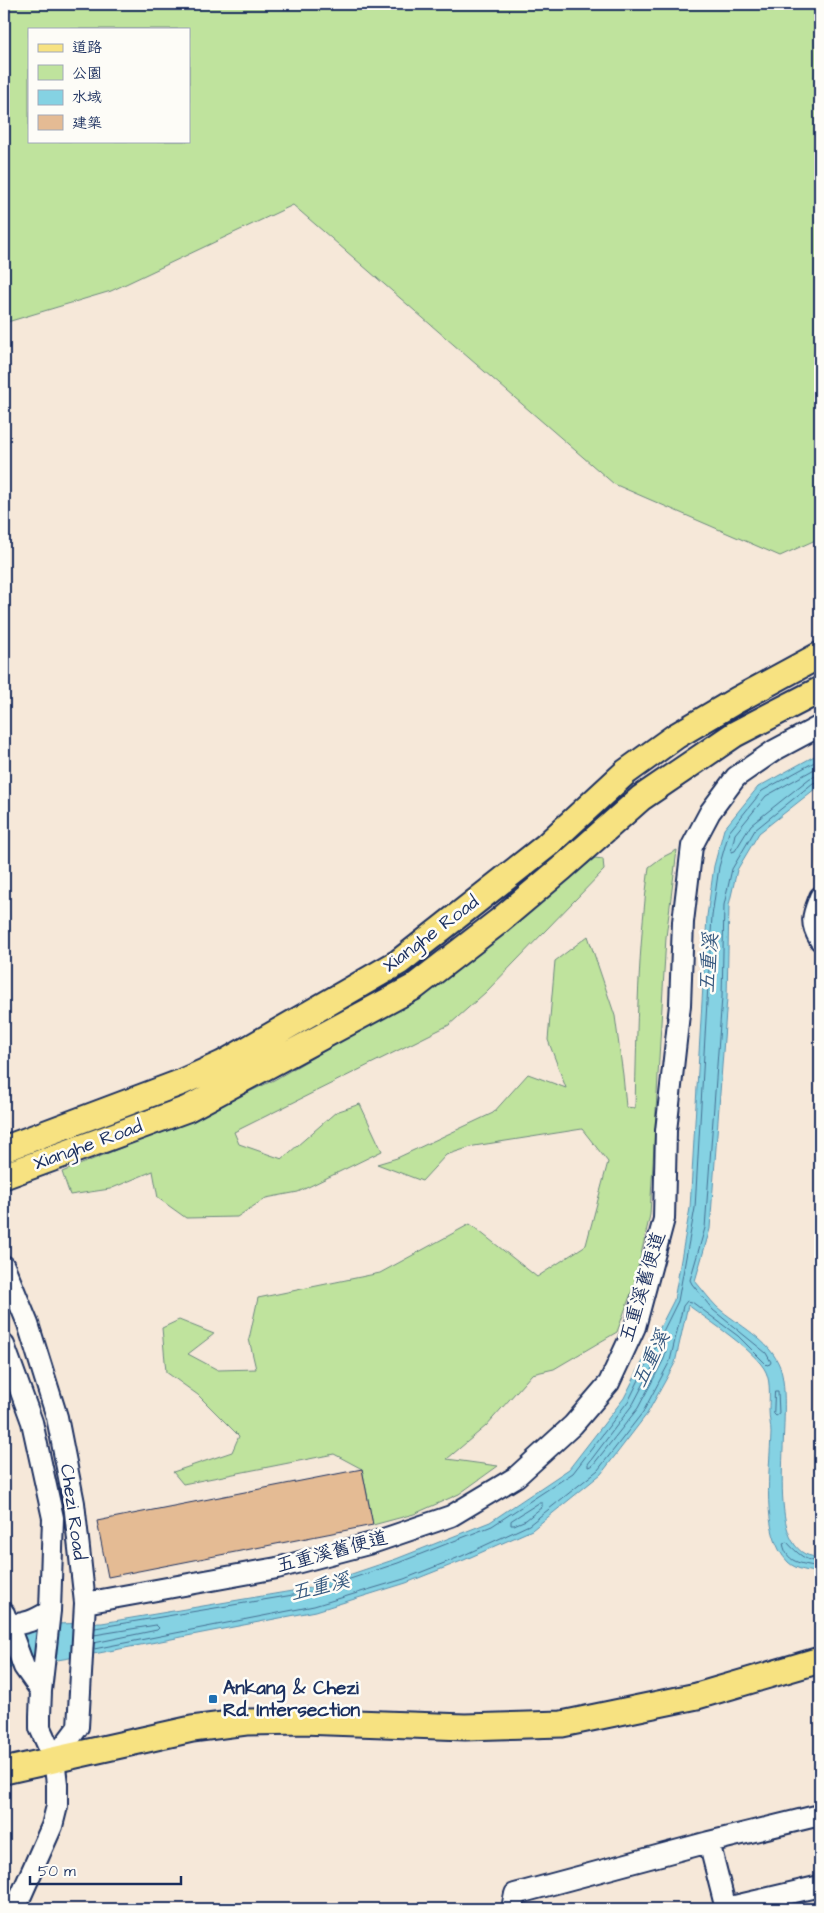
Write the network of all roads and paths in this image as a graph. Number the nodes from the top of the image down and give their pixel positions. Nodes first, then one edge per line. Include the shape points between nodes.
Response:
1 (820, 655) edge
2 (820, 690) edge
3 (820, 726) edge
4 (820, 897) edge
5 (820, 940) edge
6 (4, 1149) edge
7 (4, 1176) edge
8 (4, 1266) edge
9 (4, 1345) edge
10 (85, 1603) junction
11 (50, 1611) junction
12 (6, 1619) edge
13 (820, 1660) edge
14 (41, 1691) junction
15 (54, 1759) junction
16 (4, 1771) edge
17 (820, 1815) edge
18 (709, 1842) junction
19 (820, 1886) edge
20 (15, 1909) edge
21 (512, 1909) edge
22 (726, 1909) edge

1 - 6 main road, Xianghe Road via 676,736 626,772 546,846 399,962 222,1064
2 - 7 main road, Xianghe Road via 735,734 641,798 498,922 414,987 187,1110
3 - 10 street, 五重溪舊便道 via 775,750 736,777 710,812 692,846 666,1131 664,1219 635,1328 609,1383 573,1425 516,1476 451,1516 372,1543 276,1568
4 - 5 street via 812,918
8 - 10 street, Chezi Road via 28,1324 57,1417 74,1503
9 - 11 street, Chezi Road via 32,1422 53,1518
10 - 15 street, Chezi Road via 78,1727
11 - 12 street via 18,1625
11 - 14 street, Chezi Road
12 - 14 street via 24,1667
13 - 15 main road via 697,1696 562,1724 464,1727 246,1722 192,1729
14 - 15 street, Chezi Road via 40,1728
15 - 16 main road
15 - 20 street, Chezi Road via 57,1806 52,1826
17 - 18 street
18 - 21 street via 515,1894
18 - 22 street
19 - 22 street

